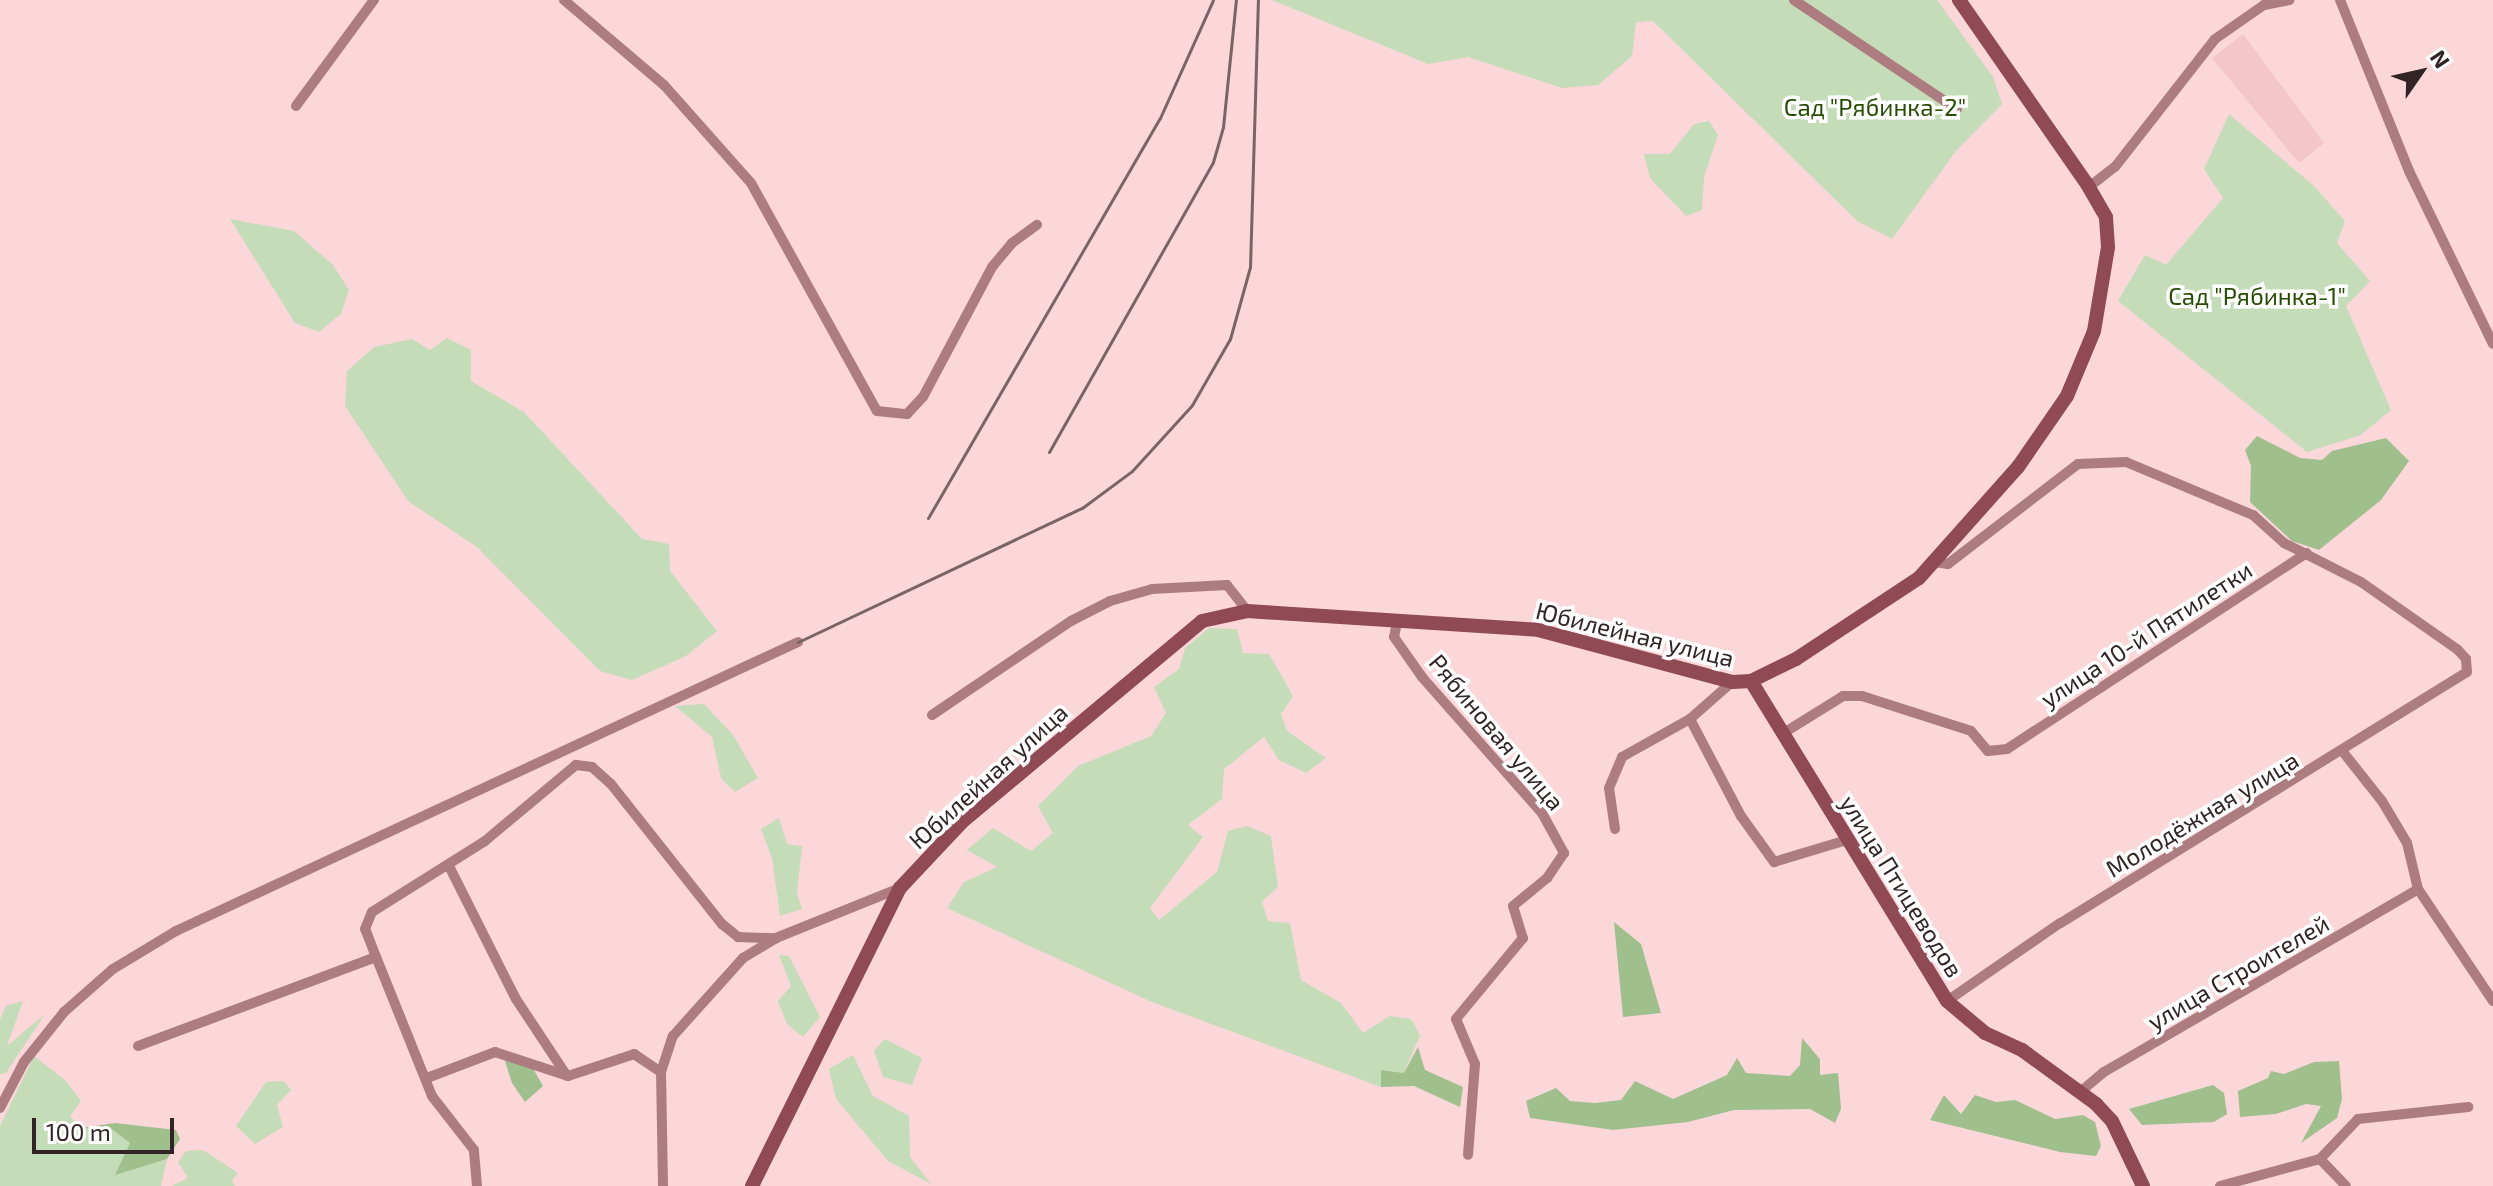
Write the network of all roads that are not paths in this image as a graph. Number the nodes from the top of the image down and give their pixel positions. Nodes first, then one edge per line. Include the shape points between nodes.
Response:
1 (374, 0) edge
2 (564, 0) edge
3 (1794, 0) edge
4 (1959, 0) edge
5 (2290, 0) edge
6 (2340, 0) edge
7 (296, 106) dead end
8 (1957, 109) dead end
9 (2089, 187) junction
10 (1037, 225) dead end
11 (2493, 344) edge
12 (2307, 553) junction
13 (1935, 562) junction
14 (1247, 611) junction
15 (1397, 622) junction
16 (798, 642) dead end
17 (1751, 681) junction
18 (1732, 682) junction
19 (932, 715) dead end
20 (1690, 719) junction
21 (1782, 734) junction
22 (2343, 752) junction
23 (1615, 829) dead end
24 (1847, 840) junction
25 (449, 866) junction
26 (900, 888) junction
27 (2418, 889) junction
28 (776, 938) junction
29 (376, 957) junction
30 (1947, 1001) junction
31 (2493, 1001) edge
32 (138, 1046) dead end
33 (661, 1072) junction
34 (568, 1076) junction
35 (427, 1078) junction
36 (2080, 1092) junction
37 (2468, 1107) dead end
38 (0, 1108) edge
39 (1468, 1155) dead end
40 (2320, 1159) junction
41 (477, 1186) edge
42 (663, 1186) edge
43 (752, 1186) edge
44 (2143, 1186) edge
45 (2220, 1186) edge
46 (2346, 1186) edge

1 - 7 street
2 - 10 street via 664,85 751,183 877,411 907,414 923,397 992,267
3 - 8 street
4 - 9 street, Юбилейная улица
5 - 9 street via 2264,5 2215,39 2121,160
6 - 11 street via 2409,171
9 - 13 street, Юбилейная улица via 2106,217 2108,247 2087,354 2047,431
12 - 13 street via 2284,543 2253,515 2126,462 2078,464 1948,564
12 - 21 street, улица 10-й Пятилетки via 2007,749 1988,751 1971,731 1862,696 1843,696
12 - 22 street, Молодёжная улица via 2361,582 2466,659 2467,672 2377,725
13 - 17 street, Юбилейная улица via 1901,594
14 - 15 street, Юбилейная улица
14 - 19 street via 1227,585 1152,589 1110,601 1071,621
14 - 26 street, Юбилейная улица via 1202,621 1167,648 962,822
15 - 18 street, Юбилейная улица via 1538,630
15 - 39 street, Рябиновая улица via 1394,637 1422,677 1542,813 1564,853 1547,878 1513,906 1523,938 1456,1019 1475,1064
16 - 38 street via 176,931 113,969 64,1012 24,1062
17 - 18 street, Юбилейная улица
17 - 21 street, улица Птицеводов
18 - 20 street
20 - 23 street via 1622,757 1609,788
20 - 24 street via 1741,816 1774,862
21 - 24 street, улица Птицеводов
22 - 27 street via 2407,843
22 - 30 street, Молодёжная улица via 2060,923
24 - 30 street, улица Птицеводов
25 - 28 street via 558,777 576,765 592,767 722,924 738,937
25 - 29 street via 372,912 365,929
25 - 34 street via 516,999
26 - 28 street
26 - 43 street, Юбилейная улица
27 - 31 street
27 - 36 street, улица Строителей via 2104,1072
28 - 33 street via 743,958 682,1025
29 - 32 street
29 - 35 street
30 - 36 street, улица Птицеводов via 1985,1033 2022,1050
33 - 34 street via 634,1054
33 - 42 street
34 - 35 street via 495,1052
35 - 41 street via 443,1114 474,1150
36 - 44 street, улица Птицеводов via 2112,1121
37 - 40 street via 2358,1119
40 - 45 street
40 - 46 street

